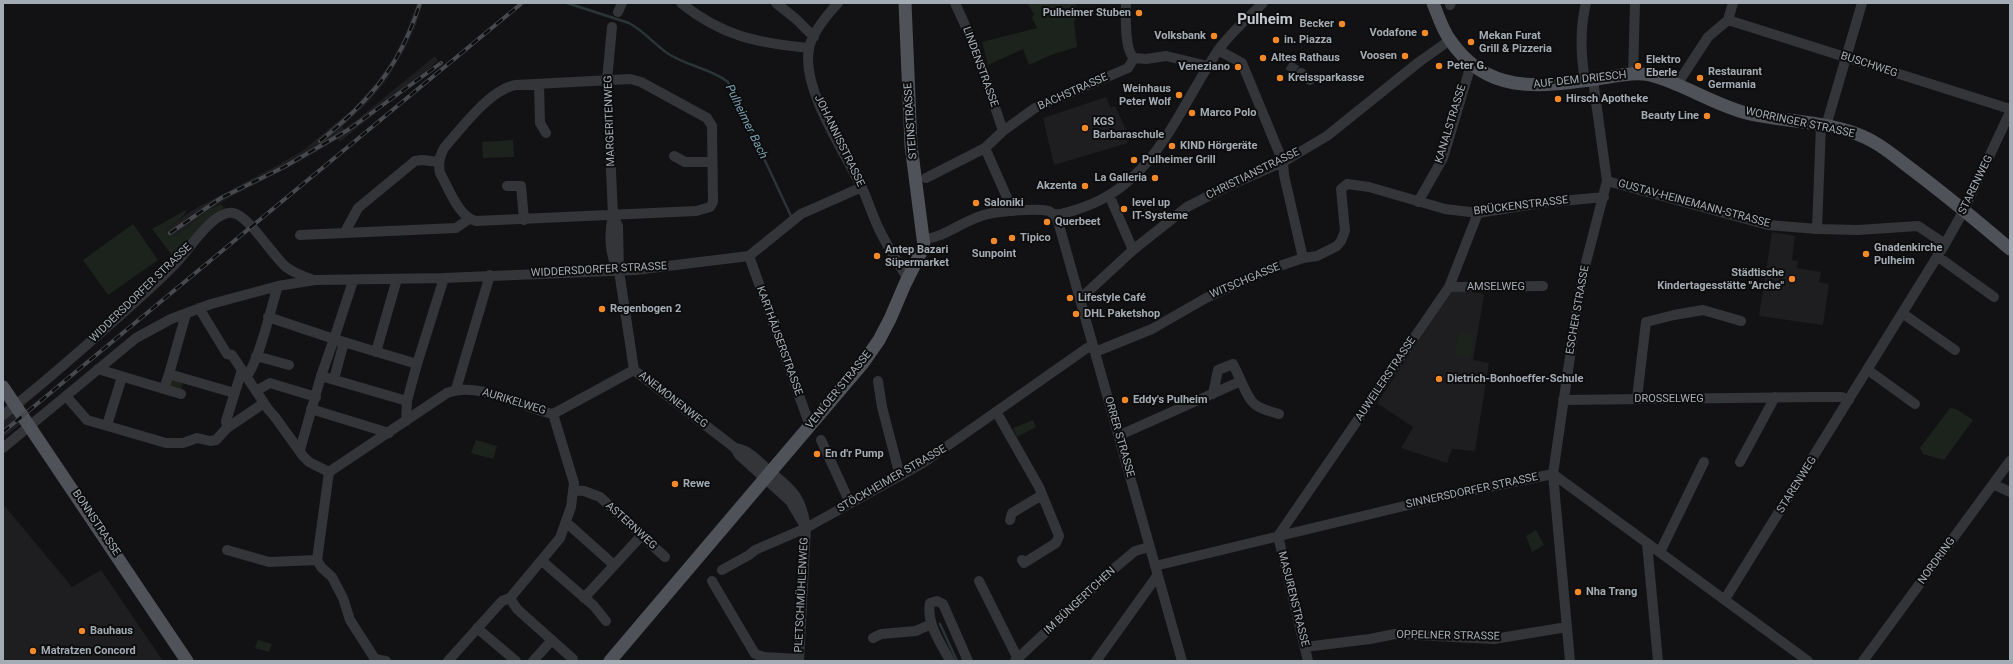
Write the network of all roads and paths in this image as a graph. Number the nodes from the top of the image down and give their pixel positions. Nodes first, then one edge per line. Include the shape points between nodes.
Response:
1 (681, 3) edge
2 (776, 3) edge
3 (838, 3) edge
4 (905, 3) edge
5 (955, 3) edge
6 (1126, 3) edge
7 (1263, 3) edge
8 (1433, 3) edge
9 (1586, 3) edge
10 (1635, 3) edge
11 (1733, 3) edge
12 (1862, 3) edge
13 (1728, 20) junction
14 (612, 27) dead end
15 (814, 37) junction
16 (1450, 40) junction
17 (808, 48) junction
18 (1218, 50) junction
19 (1846, 57) junction
20 (1134, 58) junction
21 (1470, 65) junction
22 (1208, 66) junction
23 (1301, 73) tunnel mouth
24 (1633, 75) junction
25 (607, 80) junction
26 (1310, 80) dead end
27 (1589, 81) junction
28 (539, 84) junction
29 (1676, 86) junction
30 (2010, 111) edge
31 (1823, 126) junction
32 (1003, 131) junction
33 (546, 132) dead end
34 (985, 148) junction
35 (674, 156) dead end
36 (439, 162) junction
37 (712, 162) junction
38 (1283, 162) junction
39 (926, 178) dead end
40 (1607, 181) junction
41 (1346, 184) joint
42 (507, 186) dead end
43 (862, 187) junction
44 (1109, 195) junction
45 (1604, 197) junction
46 (1418, 202) junction
47 (1964, 210) junction
48 (1013, 211) junction
49 (1478, 213) junction
50 (1054, 214) junction
51 (613, 216) junction
52 (469, 219) junction
53 (524, 220) junction
54 (1817, 229) junction
55 (345, 232) junction
56 (300, 235) dead end
57 (924, 239) junction
58 (1945, 244) junction
59 (2010, 249) edge
60 (1133, 250) junction
61 (749, 256) junction
62 (1303, 258) junction
63 (1935, 260) junction
64 (618, 270) junction
65 (490, 275) junction
66 (444, 278) junction
67 (397, 279) junction
68 (908, 279) junction
69 (315, 280) junction
70 (353, 281) junction
71 (278, 286) junction
72 (1449, 286) junction
73 (1543, 286) dead end
74 (1994, 297) dead end
75 (1080, 299) junction
76 (199, 308) junction
77 (1902, 313) junction
78 (186, 314) junction
79 (268, 317) junction
80 (1741, 321) dead end
81 (334, 339) junction
82 (344, 342) junction
83 (1094, 349) junction
84 (1955, 350) dead end
85 (376, 352) junction
86 (256, 356) junction
87 (417, 364) junction
88 (289, 365) dead end
89 (98, 369) junction
90 (634, 370) junction
91 (1868, 370) junction
92 (244, 373) junction
93 (169, 374) junction
94 (321, 376) junction
95 (122, 377) junction
96 (334, 379) junction
97 (878, 380) dead end
98 (1241, 381) junction
99 (3, 387) edge
100 (164, 389) junction
101 (456, 389) junction
102 (256, 391) junction
103 (234, 393) junction
104 (181, 394) dead end
105 (1212, 394) junction
106 (66, 396) junction
107 (316, 397) junction
108 (1775, 397) junction
109 (1638, 398) junction
110 (1563, 400) junction
111 (1849, 400) junction
112 (407, 401) junction
113 (264, 403) junction
114 (1915, 404) dead end
115 (311, 409) junction
116 (997, 413) junction
117 (553, 414) junction
118 (1280, 414) dead end
119 (3, 416) edge
120 (406, 421) junction
121 (107, 425) junction
122 (810, 426) junction
123 (227, 428) junction
124 (389, 433) junction
125 (1120, 435) junction
126 (821, 440) dead end
127 (3, 448) edge
128 (300, 450) junction
129 (2010, 461) edge
130 (1704, 462) dead end
131 (1740, 462) dead end
132 (329, 472) junction
133 (1553, 474) junction
134 (769, 475) junction
135 (900, 476) junction
136 (1993, 484) junction
137 (573, 490) junction
138 (2010, 492) edge
139 (1042, 495) junction
140 (850, 502) junction
141 (1010, 520) dead end
142 (567, 523) junction
143 (806, 528) junction
144 (642, 535) junction
145 (1278, 536) junction
146 (1647, 543) junction
147 (1150, 547) junction
148 (227, 550) dead end
149 (1660, 552) junction
150 (665, 557) dead end
151 (317, 560) junction
152 (1022, 560) dead end
153 (542, 561) junction
154 (614, 565) junction
155 (722, 570) dead end
156 (1156, 571) junction
157 (712, 581) dead end
158 (979, 582) dead end
159 (510, 598) junction
160 (584, 598) junction
161 (1726, 600) junction
162 (606, 621) dead end
163 (931, 624) junction
164 (1566, 627) junction
165 (478, 628) junction
166 (873, 638) dead end
167 (552, 640) junction
168 (1305, 647) junction
169 (752, 658) edge
170 (573, 659) dead end
171 (373, 660) edge
172 (452, 660) edge
173 (799, 660) edge
174 (1016, 660) edge
175 (187, 661) edge
176 (386, 661) edge
177 (516, 661) edge
178 (533, 661) edge
179 (610, 661) edge
180 (950, 661) edge
181 (968, 661) edge
182 (1096, 661) edge
183 (1182, 661) edge
184 (1308, 661) edge
185 (1570, 661) edge
186 (1658, 661) edge
187 (1808, 661) edge
188 (1863, 661) edge

1 - 17 street via 698,17 731,34 770,44
2 - 15 street
3 - 15 street
4 - 57 main road, STEINSTRASSE via 911,145
5 - 32 street, LINDENSTRASSE via 975,47
6 - 20 street via 1130,53
7 - 18 street
8 - 16 main road, AUF DEM DRIESCH
9 - 27 street, ESCHER STRASSE via 1582,63
10 - 24 street
11 - 13 street
12 - 19 street
13 - 19 street, BUSCHWEG
13 - 29 street via 1708,37
14 - 25 street, MARGERITENWEG
15 - 17 street
16 - 21 main road, AUF DEM DRIESCH
16 - 38 street, CHRISTIANSTRASSE via 1326,136
17 - 43 street, JOHANNISSTRASSE via 808,66 816,95
18 - 22 street
18 - 38 street via 1242,64
19 - 30 street, BUSCHWEG
19 - 31 street
20 - 22 street via 1166,56
20 - 32 street, BACHSTRASSE via 1128,68 1035,108
21 - 27 main road, AUF DEM DRIESCH via 1485,74 1524,85 1543,86
21 - 46 street, KANALSTRASSE via 1443,158
22 - 44 street via 1149,161
23 - 26 street
24 - 27 main road, AUF DEM DRIESCH
24 - 29 main road, AUF DEM DRIESCH via 1649,75
25 - 28 street
25 - 37 street via 630,79 641,82 707,118 712,126
25 - 51 street, MARGERITENWEG
27 - 40 street, ESCHER STRASSE
28 - 33 street via 540,123
28 - 36 street via 509,86 496,94 444,148
29 - 31 main road, WORRINGER STRASSE via 1750,114
30 - 47 street, STARENWEG
31 - 47 main road, WORRINGER STRASSE via 1865,137
31 - 54 street
32 - 34 street, BACHSTRASSE
34 - 39 street, BACHSTRASSE
34 - 48 street
35 - 37 street via 685,162
36 - 52 street via 440,174 462,213
36 - 55 street via 415,161 358,208
37 - 51 street via 713,202 710,207 702,211
38 - 60 street, CHRISTIANSTRASSE via 1187,207
38 - 62 street
40 - 45 street, ESCHER STRASSE
40 - 54 street, GUSTAV-HEINEMANN-STRASSE via 1768,225
41 - 46 street, BRÜCKENSTRASSE via 1369,187
41 - 62 street, WITSCHGASSE via 1341,188 1345,231 1341,241 1317,256
42 - 53 street via 521,186
43 - 61 street via 801,214
43 - 68 street, JOHANNISSTRASSE via 879,230
44 - 50 street via 1084,207
44 - 60 street
45 - 49 street, BRÜCKENSTRASSE
45 - 110 street, ESCHER STRASSE via 1584,270
46 - 49 street, BRÜCKENSTRASSE
47 - 58 street, STARENWEG
47 - 59 main road, WORRINGER STRASSE
48 - 50 street via 1048,211
48 - 57 street via 989,213 973,218 936,238
49 - 72 street, AUWEILERSTRASSE
50 - 75 street, ORRER STRASSE via 1060,225
51 - 53 street
51 - 64 street, MARGERITENWEG via 612,255
52 - 53 street
52 - 55 street via 456,228
54 - 58 street, GUSTAV-HEINEMANN-STRASSE via 1864,230 1918,226
55 - 56 street
57 - 68 main road, VENLOER STRASSE via 924,246
58 - 63 street, STARENWEG
60 - 75 street, CHRISTIANSTRASSE
61 - 64 street, WIDDERSDORFER STRASSE
61 - 122 street, KARTHÄUSERSTRASSE
62 - 83 street, WITSCHGASSE via 1268,270 1206,298 1152,329
63 - 74 street
63 - 77 street, STARENWEG
64 - 65 street, WIDDERSDORFER STRASSE via 574,274
64 - 90 street, ANEMONENWEG
65 - 66 street, WIDDERSDORFER STRASSE
65 - 101 street
66 - 67 street, WIDDERSDORFER STRASSE
66 - 87 street
67 - 70 street, WIDDERSDORFER STRASSE
67 - 85 street
68 - 122 main road, VENLOER STRASSE via 879,340
69 - 70 street, WIDDERSDORFER STRASSE
69 - 71 street, WIDDERSDORFER STRASSE
69 - 119 street, WIDDERSDORFER STRASSE via 286,267 245,220 235,213 226,213 215,219 176,263 97,336
70 - 81 street
71 - 76 street, WIDDERSDORFER STRASSE
71 - 79 street
72 - 73 street, AMSELWEG
72 - 145 street, AUWEILERSTRASSE
75 - 83 street, ORRER STRASSE
76 - 78 street, WIDDERSDORFER STRASSE
76 - 92 street via 228,354 232,355
77 - 84 street
77 - 91 street, STARENWEG
78 - 89 street, WIDDERSDORFER STRASSE via 136,338
78 - 93 street
79 - 81 street
79 - 86 street
80 - 109 street via 1703,310 1646,322
81 - 82 street
81 - 94 street
82 - 85 street
82 - 96 street
83 - 116 street, STÖCKHEIMER STRASSE via 1087,348
83 - 125 street, ORRER STRASSE
85 - 87 street
86 - 88 street
86 - 92 street via 250,372
87 - 112 street
89 - 95 street
89 - 106 street, WIDDERSDORFER STRASSE
90 - 117 street, AURIKELWEG
90 - 134 street, ANEMONENWEG via 735,448 739,455
91 - 111 street, STARENWEG
91 - 114 street
92 - 102 street
92 - 103 street
93 - 100 street
93 - 103 street
94 - 96 street
94 - 107 street
95 - 100 street
95 - 121 street
96 - 112 street
97 - 135 street via 882,407
98 - 105 street
98 - 105 street via 1233,364 1218,370
98 - 118 street via 1256,407
99 - 175 main road, BONNSTRASSE
100 - 104 street
101 - 117 street, AURIKELWEG via 491,394
101 - 120 street
102 - 107 street via 270,383
102 - 113 street
103 - 123 street via 226,421
105 - 125 street
106 - 121 street via 87,420
106 - 127 street, WIDDERSDORFER STRASSE
107 - 115 street
108 - 109 street, DROSSELWEG
108 - 111 street, DROSSELWEG via 1842,397
108 - 131 street
109 - 110 street, DROSSELWEG
110 - 133 street, ESCHER STRASSE
111 - 161 street, STARENWEG
112 - 120 street
113 - 123 street
113 - 128 street
115 - 124 street
115 - 128 street
116 - 135 street, STÖCKHEIMER STRASSE
116 - 139 street
117 - 137 street via 574,483
120 - 124 street
121 - 123 street via 166,443 183,443 198,438 216,440
122 - 134 main road, VENLOER STRASSE
124 - 132 street
125 - 147 street, ORRER STRASSE
126 - 140 street
128 - 132 street via 309,462
129 - 136 street, NORDRING
130 - 149 street
132 - 151 street
133 - 145 street, SINNERSDORFER STRASSE via 1459,493
133 - 146 street, SINNERSDORFER STRASSE
133 - 164 street, ESCHER STRASSE
134 - 143 street, PLETSCHMÜHLENWEG via 790,501
134 - 179 main road, VENLOER STRASSE
135 - 140 street, STÖCKHEIMER STRASSE
136 - 138 street
136 - 188 street, NORDRING
137 - 142 street
137 - 144 street, ASTERNWEG via 600,497
139 - 141 street via 1012,513
139 - 152 street via 1059,536 1056,543 1024,563
140 - 143 street, STÖCKHEIMER STRASSE
142 - 153 street via 560,538
142 - 154 street
143 - 155 street, STÖCKHEIMER STRASSE via 755,550 749,556
143 - 173 street, PLETSCHMÜHLENWEG
144 - 150 street, ASTERNWEG
144 - 154 street
145 - 156 street, SINNERSDORFER STRASSE
145 - 168 street, MASURENSTRASSE
146 - 149 street, SINNERSDORFER STRASSE
146 - 186 street
147 - 156 street, ORRER STRASSE
147 - 174 street, IM BÜNGERTCHEN via 1135,551 1110,572
148 - 151 street via 269,562
149 - 161 street, SINNERSDORFER STRASSE
151 - 171 street via 332,577 350,620
153 - 159 street
153 - 160 street
154 - 160 street
156 - 182 street
156 - 183 street, ORRER STRASSE
157 - 169 street
158 - 174 street
159 - 165 street via 502,601
159 - 167 street via 517,609
160 - 162 street
161 - 187 street, SINNERSDORFER STRASSE
163 - 166 street via 916,631 881,634
163 - 180 street
163 - 181 street via 930,603 937,601 943,604
164 - 168 street, OPPELNER STRASSE via 1494,639 1395,634
164 - 185 street, ESCHER STRASSE
165 - 172 street
165 - 177 street
167 - 170 street
167 - 178 street
168 - 184 street, MASURENSTRASSE
169 - 173 street
171 - 176 street

